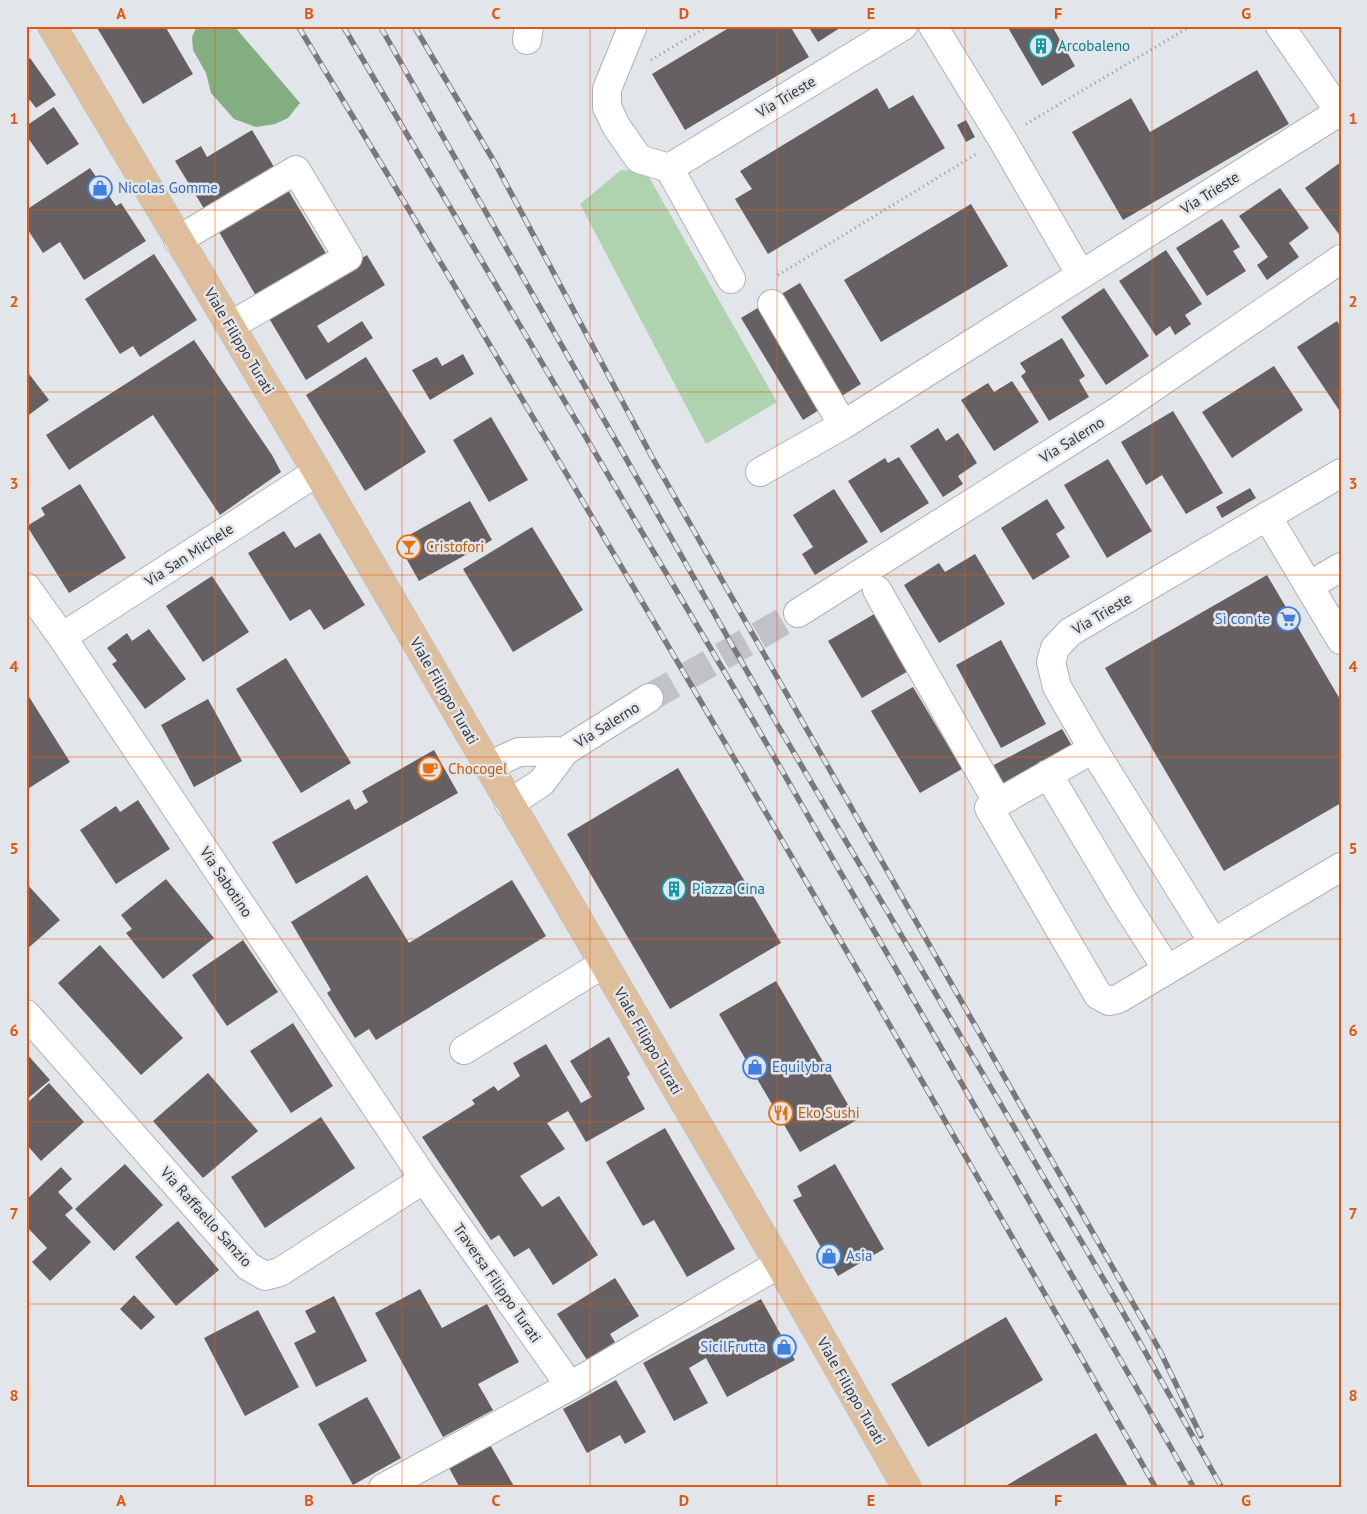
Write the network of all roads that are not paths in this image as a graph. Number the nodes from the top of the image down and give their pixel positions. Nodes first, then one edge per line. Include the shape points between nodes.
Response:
1 (52, 26) edge
2 (903, 26) edge
3 (933, 26) edge
4 (1280, 26) edge
5 (632, 28) dead end
6 (1340, 113) edge
7 (669, 168) junction
8 (178, 240) junction
9 (1341, 259) edge
10 (1081, 275) junction
11 (731, 279) dead end
12 (772, 304) dead end
13 (230, 326) junction
14 (843, 424) junction
15 (317, 472) junction
16 (760, 472) dead end
17 (1341, 473) edge
18 (1267, 516) junction
19 (1341, 567) edge
20 (1308, 586) junction
21 (26, 587) edge
22 (878, 590) dead end
23 (798, 613) tunnel mouth
24 (62, 637) junction
25 (1341, 640) edge
26 (649, 698) tunnel mouth
27 (1093, 749) junction
28 (565, 751) junction
29 (488, 766) junction
30 (1048, 774) junction
31 (998, 803) junction
32 (509, 804) junction
33 (1341, 867) edge
34 (1213, 942) junction
35 (603, 964) junction
36 (1167, 969) junction
37 (26, 1014) edge
38 (464, 1050) dead end
39 (424, 1179) junction
40 (779, 1264) junction
41 (570, 1386) junction
42 (383, 1488) edge
43 (908, 1488) edge

1 - 8 main road, Viale Filippo Turati
2 - 7 street, Via Trieste
3 - 10 street
4 - 6 street, Via Trieste
5 - 7 street via 607,89 608,107 616,126 639,159
6 - 10 street, Via Trieste
7 - 11 street
8 - 13 main road, Viale Filippo Turati
8 - 13 street via 296,170 348,257
9 - 23 street, Via Salerno via 1118,411
10 - 14 street, Via Trieste
12 - 14 street
13 - 15 main road, Viale Filippo Turati
14 - 16 street, Via Trieste
15 - 24 street, Via San Michele
15 - 29 main road, Viale Filippo Turati
17 - 18 street, Via Trieste
18 - 20 street
18 - 27 street, Via Trieste via 1070,632 1055,648 1052,662 1058,687
19 - 20 street
20 - 25 street
21 - 24 street, Via Sabotino
22 - 31 street
24 - 39 street, Via Sabotino
26 - 28 street, Via Salerno
27 - 30 street
27 - 34 street, Via Trieste
28 - 29 street, Via Salerno via 519,752
28 - 32 street, Via Salerno via 542,782
29 - 32 main road, Viale Filippo Turati
30 - 31 street
30 - 36 street
31 - 36 street via 989,808 1098,996 1109,1001 1118,999
32 - 35 main road, Viale Filippo Turati
33 - 34 street
34 - 36 street
35 - 38 street
35 - 40 main road, Viale Filippo Turati
37 - 39 street, Via Raffaello Sanzio via 248,1266 265,1276 280,1272
39 - 41 street, Traversa Filippo Turati
40 - 41 street
40 - 43 main road, Viale Filippo Turati
41 - 42 street

